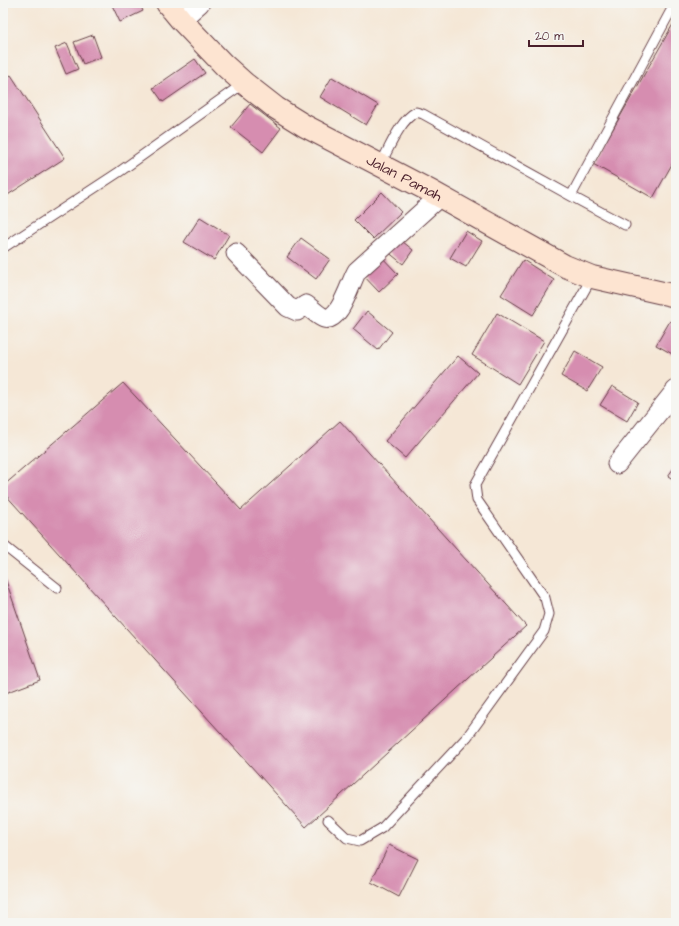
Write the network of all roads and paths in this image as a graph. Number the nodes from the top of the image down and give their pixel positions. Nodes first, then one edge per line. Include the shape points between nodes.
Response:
1 (167, 3) edge
2 (200, 3) edge
3 (675, 3) edge
4 (181, 20) junction
5 (244, 83) junction
6 (380, 165) junction
7 (440, 196) junction
8 (571, 196) junction
9 (625, 225) dead end
10 (3, 248) edge
11 (236, 253) dead end
12 (592, 277) junction
13 (676, 296) edge
14 (676, 390) edge
15 (617, 464) dead end
16 (3, 545) edge
17 (57, 588) dead end
18 (328, 820) dead end

1 - 4 street, Jalan Pamah
2 - 4 street
3 - 8 lane
4 - 5 street, Jalan Pamah
5 - 6 street, Jalan Pamah via 276,108
5 - 10 lane via 119,172
6 - 7 street, Jalan Pamah
6 - 8 lane via 404,122 416,112
7 - 11 street via 357,271 337,313 328,318 306,305 297,311 288,307
7 - 12 street, Jalan Pamah via 566,266
8 - 9 lane
12 - 13 street, Jalan Pamah
12 - 18 lane via 475,484 477,500 546,598 549,614 544,631 467,737 382,828 360,841 347,838
14 - 15 street
16 - 17 lane

